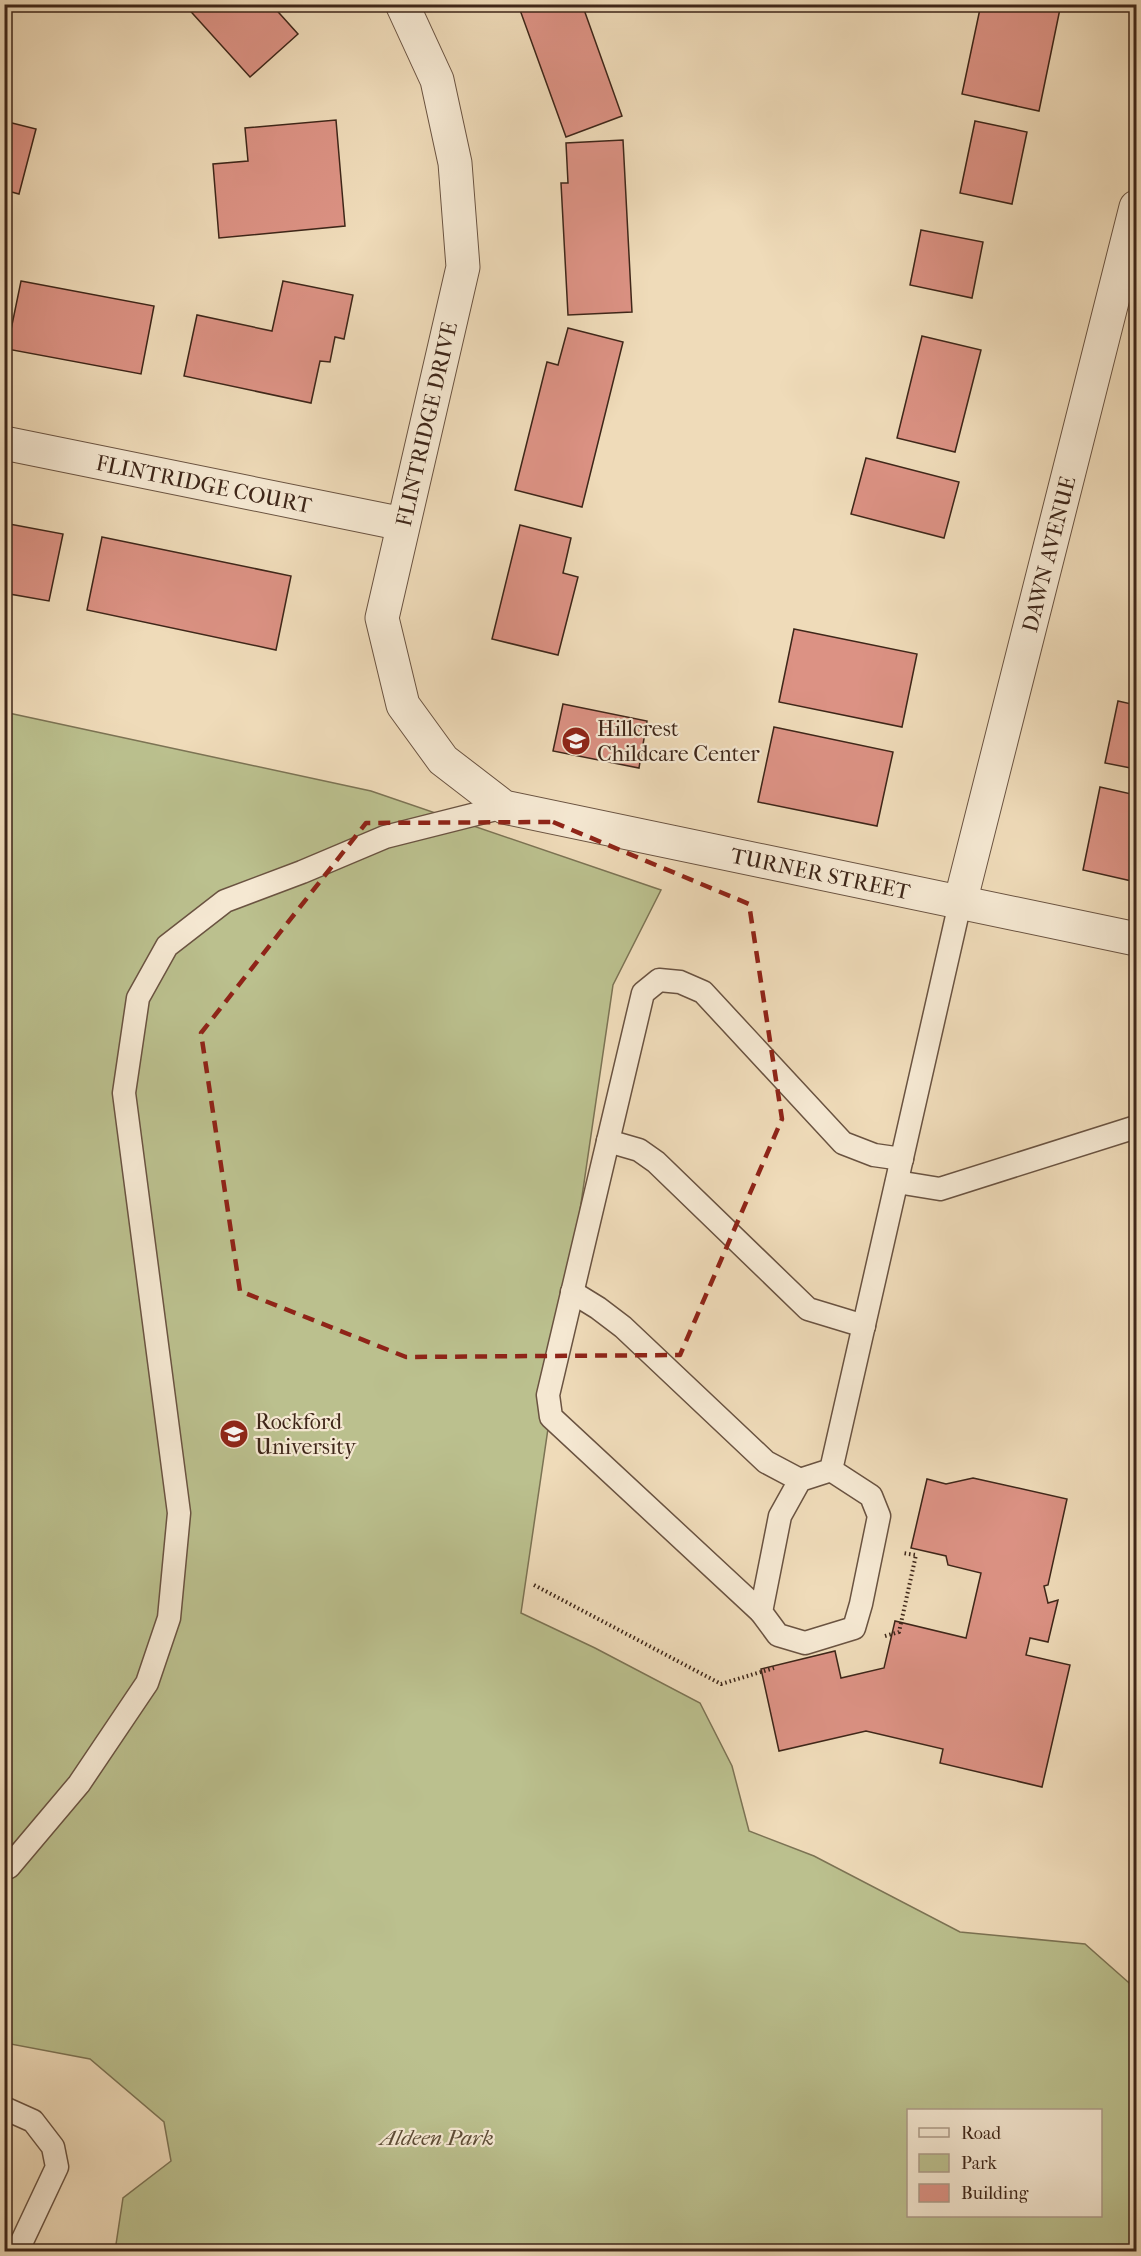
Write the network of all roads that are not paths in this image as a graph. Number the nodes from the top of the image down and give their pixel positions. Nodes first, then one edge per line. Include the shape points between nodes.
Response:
1 (402, 4) edge
2 (1137, 207) edge
3 (4, 442) edge
4 (403, 524) junction
5 (504, 807) junction
6 (960, 903) junction
7 (1137, 939) edge
8 (1137, 1127) edge
9 (608, 1141) junction
10 (902, 1159) junction
11 (897, 1182) junction
12 (572, 1292) junction
13 (864, 1326) junction
14 (831, 1470) junction
15 (800, 1480) junction
16 (760, 1612) junction
17 (4, 1869) edge
18 (4, 2108) edge
19 (17, 2252) edge

1 - 4 street, FLINTRIDGE DRIVE via 437,80 455,163 463,267
2 - 6 street, DAWN AVENUE
3 - 4 street, FLINTRIDGE COURT
4 - 5 street, FLINTRIDGE DRIVE via 382,618 403,705 443,760
5 - 6 street, TURNER STREET
5 - 17 lane via 385,837 225,901 167,946 138,998 124,1094 179,1513 170,1618 147,1683 79,1784
6 - 7 street, TURNER STREET
6 - 10 lane
8 - 11 lane via 940,1189
9 - 10 lane via 643,993 659,980 680,982 703,992 843,1143 874,1155
9 - 12 lane
9 - 13 lane via 639,1150 657,1162 808,1309
10 - 11 lane
11 - 13 lane
12 - 15 lane via 623,1327 766,1462
12 - 16 lane via 548,1395 551,1417
13 - 14 lane
14 - 15 lane
14 - 16 lane via 871,1496 879,1516 854,1628 805,1643 778,1635
15 - 16 lane via 780,1516
18 - 19 lane via 33,2121 53,2147 57,2167

